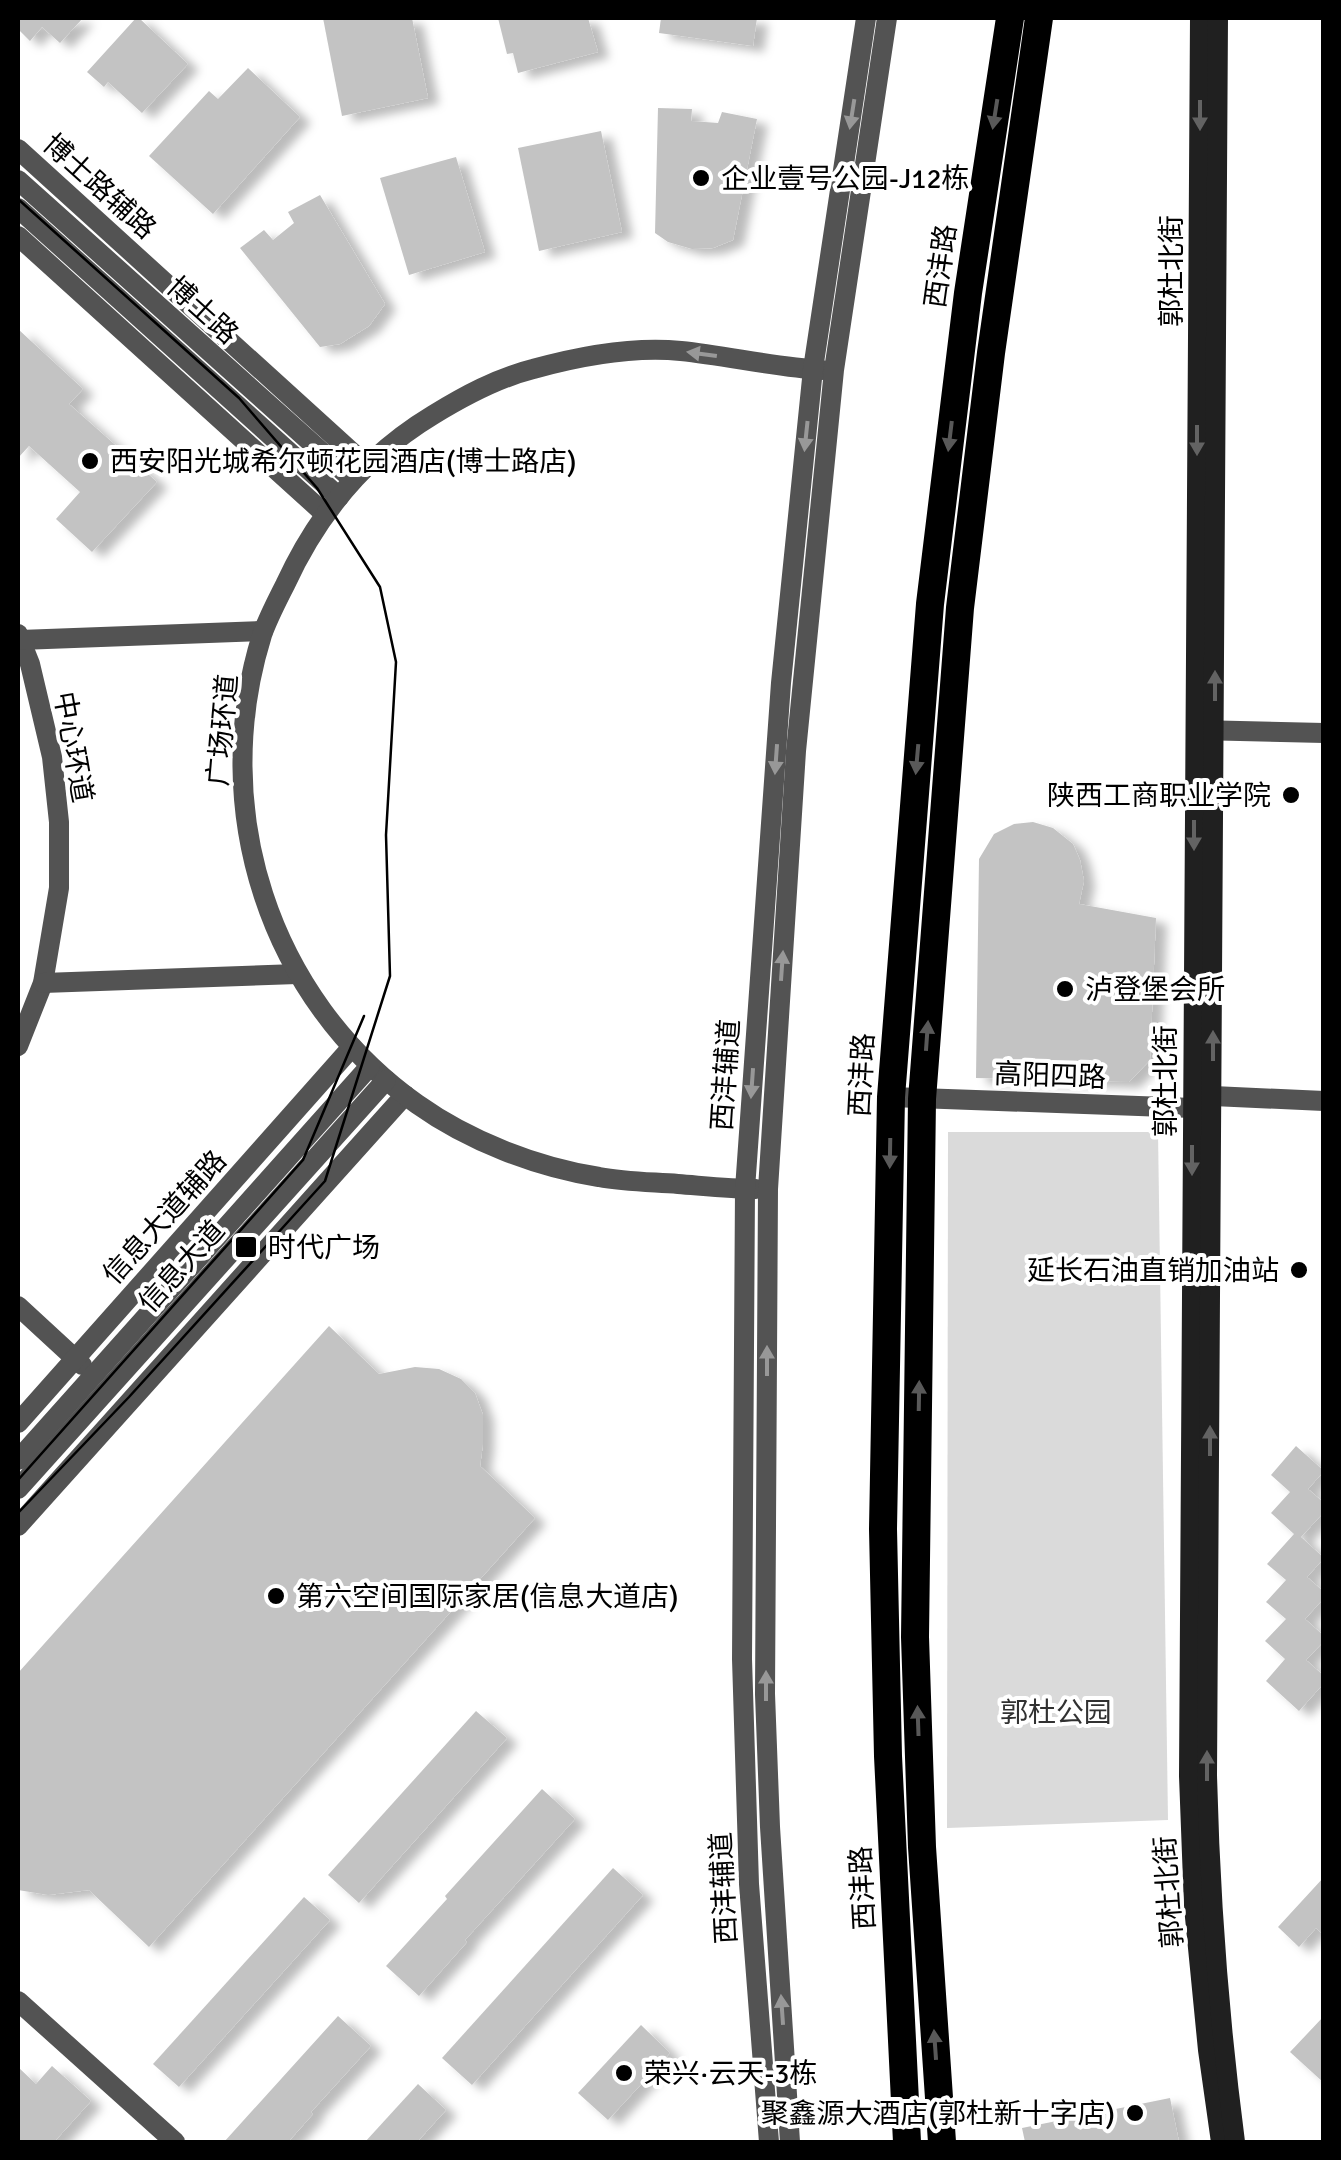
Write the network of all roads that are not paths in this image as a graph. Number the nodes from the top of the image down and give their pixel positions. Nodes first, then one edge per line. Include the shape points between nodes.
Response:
1 (866, 18) edge
2 (887, 18) edge
3 (1010, 18) edge
4 (1039, 18) edge
5 (1200, 18) edge
6 (1218, 18) edge
7 (18, 149) edge
8 (18, 180) edge
9 (18, 208) edge
10 (18, 236) edge
11 (823, 370) junction
12 (353, 481) junction
13 (324, 514) junction
14 (263, 631) junction
15 (19, 637) edge
16 (1205, 730) junction
17 (1324, 733) edge
18 (297, 974) junction
19 (43, 983) junction
20 (18, 1046) edge
21 (352, 1047) junction
22 (378, 1073) junction
23 (406, 1095) junction
24 (1212, 1096) junction
25 (891, 1097) junction
26 (922, 1098) junction
27 (1324, 1101) edge
28 (1193, 1108) junction
29 (745, 1189) junction
30 (768, 1189) junction
31 (18, 1306) edge
32 (75, 1358) junction
33 (101, 1382) junction
34 (18, 1423) edge
35 (18, 1460) edge
36 (18, 1489) edge
37 (18, 1526) edge
38 (18, 2002) edge
39 (902, 2140) edge
40 (175, 2142) edge
41 (768, 2142) edge
42 (790, 2142) edge
43 (942, 2142) edge
44 (1221, 2142) edge
45 (1236, 2142) edge

1 -> 11 street, 西沣辅道
2 - 11 street, 西沣辅道
3 -> 25 highway, 西沣路 via 930,604
26 -> 4 highway via 960,608
5 -> 16 main road, 郭杜北街
16 -> 6 main road, 郭杜北街
7 - 12 street, 博士路辅路
8 - 12 street, 博士路
9 - 12 street, 博士路
10 - 13 street
11 -> 12 street, 广场环道 via 678,350 590,356 531,369 418,424
11 -> 29 street, 西沣辅道 via 781,683
30 -> 11 street, 西沣辅道
12 - 13 street, 广场环道
13 - 14 street, 广场环道
14 - 15 street
14 - 18 street, 广场环道 via 246,709 241,785 266,906
15 - 19 street, 中心环道 via 52,757 59,822 59,888
16 - 17 street
24 -> 16 main road, 郭杜北街
16 -> 28 main road, 郭杜北街
18 - 19 street
18 - 21 street, 广场环道
19 - 20 street, 中心环道
21 - 22 street, 广场环道
21 - 32 street, 信息大道辅路
22 - 23 street, 广场环道
22 - 33 street, 信息大道
23 - 29 street, 广场环道 via 458,1129 560,1169
23 - 37 street
24 - 27 street
24 - 28 street
45 -> 24 main road, 郭杜北街 via 1209,1877
25 - 26 street, 高阳四路
25 -> 39 highway, 西沣路 via 883,1529
26 - 28 street, 高阳四路
43 -> 26 highway via 916,1637
28 -> 44 main road, 郭杜北街 via 1188,1776 1194,1907
29 - 30 street, 广场环道
29 - 41 street, 西沣辅道 via 742,1659 749,1884
42 -> 30 street, 西沣辅道 via 765,1694
31 - 32 street
32 - 33 street
32 - 34 street, 信息大道辅路
33 - 35 street, 信息大道
33 - 36 street, 信息大道
38 - 40 street

